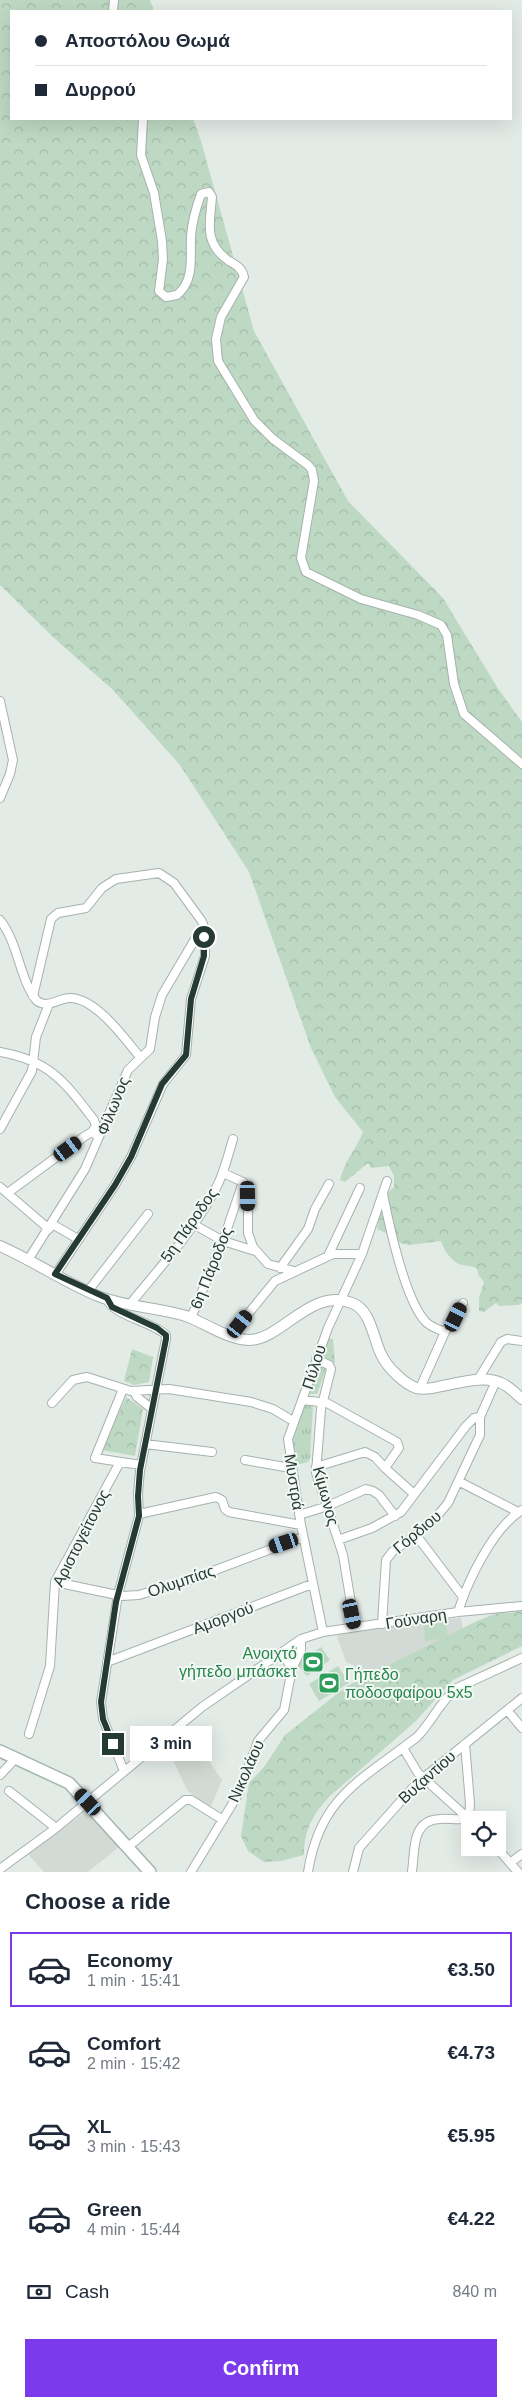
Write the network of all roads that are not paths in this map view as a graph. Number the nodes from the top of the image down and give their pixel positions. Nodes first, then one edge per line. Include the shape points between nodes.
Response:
1 (143, 120) edge
2 (0, 700) edge
3 (522, 764) edge
4 (0, 798) edge
5 (0, 920) edge
6 (204, 938) junction
7 (33, 996) junction
8 (49, 1004) junction
9 (0, 1052) edge
10 (140, 1057) junction
11 (34, 1060) junction
12 (0, 1128) edge
13 (92, 1132) junction
14 (100, 1139) junction
15 (233, 1139) dead end
16 (223, 1172) junction
17 (387, 1181) dead end
18 (243, 1182) junction
19 (329, 1184) dead end
20 (0, 1187) edge
21 (360, 1188) dead end
22 (9, 1192) junction
23 (383, 1194) junction
24 (148, 1214) dead end
25 (192, 1224) junction
26 (51, 1227) junction
27 (78, 1239) junction
28 (223, 1241) junction
29 (0, 1246) edge
30 (255, 1251) junction
31 (362, 1254) junction
32 (328, 1256) junction
33 (28, 1260) junction
34 (280, 1268) junction
35 (294, 1271) junction
36 (55, 1274) junction
37 (88, 1292) junction
38 (107, 1298) junction
39 (342, 1300) junction
40 (131, 1303) junction
41 (463, 1303) dead end
42 (191, 1318) junction
43 (445, 1332) junction
44 (230, 1336) junction
45 (522, 1341) edge
46 (316, 1359) junction
47 (477, 1381) junction
48 (496, 1381) junction
49 (420, 1388) junction
50 (123, 1389) junction
51 (155, 1390) junction
52 (134, 1391) junction
53 (522, 1399) edge
54 (303, 1400) junction
55 (322, 1402) junction
56 (52, 1403) dead end
57 (152, 1409) junction
58 (480, 1417) junction
59 (293, 1421) junction
60 (145, 1444) junction
61 (212, 1452) dead end
62 (245, 1460) dead end
63 (120, 1462) junction
64 (141, 1465) junction
65 (316, 1467) junction
66 (291, 1468) junction
67 (386, 1468) junction
68 (460, 1482) junction
69 (414, 1494) junction
70 (328, 1506) junction
71 (520, 1511) edge
72 (139, 1514) junction
73 (299, 1515) junction
74 (395, 1516) junction
75 (300, 1525) junction
76 (416, 1535) junction
77 (303, 1537) junction
78 (338, 1540) junction
79 (55, 1582) junction
80 (312, 1584) junction
81 (118, 1595) junction
82 (463, 1597) junction
83 (522, 1606) edge
84 (458, 1612) junction
85 (382, 1624) junction
86 (355, 1628) junction
87 (323, 1632) junction
88 (301, 1639) junction
89 (282, 1653) junction
90 (522, 1658) edge
91 (107, 1662) junction
92 (292, 1670) junction
93 (522, 1698) edge
94 (506, 1710) junction
95 (522, 1728) edge
96 (29, 1734) dead end
97 (465, 1744) junction
98 (403, 1748) junction
99 (0, 1751) edge
100 (15, 1759) junction
101 (124, 1771) junction
102 (0, 1775) edge
103 (424, 1777) junction
104 (9, 1791) dead end
105 (88, 1802) junction
106 (470, 1811) edge
107 (461, 1812) edge
108 (461, 1819) edge
109 (223, 1820) junction
110 (56, 1828) junction
111 (128, 1847) junction
112 (522, 1854) edge
113 (504, 1856) edge
114 (510, 1863) junction
115 (0, 1869) edge
116 (150, 1872) edge
117 (191, 1872) edge
118 (308, 1872) edge
119 (353, 1872) edge
120 (412, 1872) edge
121 (518, 1872) edge

1 - 3 street via 141,156 154,193 162,241 159,291 166,297 177,295 187,280 192,262 191,235 195,210 202,194 209,192 212,197 209,224 215,247 241,269 244,277 221,317 216,339 218,361 254,420 312,470 314,481 302,552 303,568 310,576 361,599 418,614 440,625 447,635 454,684 464,714
2 - 4 street via 14,760
5 - 7 street via 15,945
6 - 7 street via 201,920 167,877 153,873 116,879 102,888 86,908 54,916
6 - 10 street, Φίλωνος via 198,935 195,939 162,995 151,1046
6 - 27 street via 204,960 191,999 186,1055 162,1084 131,1157
7 - 8 street via 39,1003
8 - 10 street via 70,998 86,1003 105,1017
8 - 11 street via 36,1037
9 - 11 street
10 - 14 street, Φίλωνος via 126,1072
11 - 12 street via 30,1075
11 - 13 street via 63,1081 95,1123
13 - 14 street
13 - 22 street
14 - 26 street, Φίλωνος
15 - 16 street, 5η Πάροδος
16 - 18 street
16 - 25 street, 5η Πάροδος
17 - 23 street, Πύλου
18 - 28 street, 6η Πάροδος
18 - 30 street via 248,1196 248,1232
19 - 34 street via 308,1229
20 - 22 street
21 - 32 street
22 - 26 street
23 - 31 street, Πύλου
23 - 43 street via 398,1255 415,1302 428,1324
24 - 37 street
25 - 28 street
25 - 40 street, 5η Πάροδος
26 - 27 street
26 - 33 street, Φίλωνος
27 - 36 street
28 - 30 street
28 - 42 street, 6η Πάροδος
29 - 33 street
30 - 34 street via 268,1264
31 - 32 street
31 - 39 street, Πύλου
32 - 35 street
33 - 36 street
34 - 35 street
35 - 44 street via 275,1281
36 - 37 street
37 - 38 street
38 - 40 street
38 - 51 street via 112,1307 166,1335
39 - 44 street via 314,1306 256,1339
39 - 46 street, Πύλου
39 - 49 street via 361,1309 384,1360 400,1377
40 - 42 street
41 - 43 street
42 - 44 street
43 - 49 street
45 - 47 street via 507,1339 501,1342
46 - 54 street, Πύλου
46 - 55 street, Κίμωνος via 329,1365 331,1372
47 - 48 street
47 - 49 street
48 - 53 street
48 - 58 street, Γόρδιου
50 - 52 street
50 - 56 street via 82,1376 73,1380
50 - 63 street via 95,1458
51 - 52 street
51 - 57 street
51 - 59 street via 172,1389 251,1402 273,1409
52 - 57 street
54 - 55 street
54 - 59 street, Πύλου
55 - 65 street, Κίμωνος
55 - 67 street via 398,1443 399,1448
57 - 60 street
58 - 68 street, Γόρδιου via 480,1436
58 - 69 street, Γόρδιου via 466,1426
59 - 66 street, Μυστρά via 288,1439
60 - 61 street
60 - 64 street
62 - 66 street
63 - 64 street
63 - 79 street, Αριστογείτονος
64 - 72 street
65 - 67 street via 365,1452
65 - 70 street, Κίμωνος
66 - 73 street, Μυστρά
67 - 69 street
68 - 71 street
68 - 76 street, Γόρδιου via 445,1507
69 - 74 street, Γόρδιου
70 - 73 street
70 - 74 street via 362,1490 369,1490
70 - 78 street, Κίμωνος
71 - 82 street via 499,1531
72 - 75 street via 216,1497 222,1500 227,1511
72 - 81 street
73 - 75 street, Μυστρά
74 - 78 street, Γόρδιου
75 - 77 street, Μυστρά
76 - 82 street
76 - 85 street, Γόρδιου via 386,1560
77 - 80 street, Μυστρά
77 - 81 street, Ολυμπίας via 168,1588 139,1595
78 - 86 street, Κίμωνος
79 - 81 street, Ολυμπίας
79 - 96 street, Αριστογείτονος via 50,1666
80 - 87 street, Μυστρά
80 - 91 street, Αμοργού
81 - 91 street
82 - 84 street
83 - 84 street, Γούναρη
84 - 85 street, Γούναρη
85 - 86 street, Γούναρη
86 - 87 street, Γούναρη
87 - 88 street, Γούναρη
88 - 89 street, Γούναρη
88 - 92 street, Νικολάου via 301,1650
89 - 92 street
89 - 101 street, Γούναρη via 202,1707
90 - 98 street via 457,1688 438,1708 426,1728
91 - 101 street via 101,1710
92 - 109 street, Νικολάου via 284,1710 258,1741 247,1776
93 - 94 street, Βυζαντίου
94 - 95 street
94 - 97 street, Βυζαντίου
97 - 103 street, Βυζαντίου
97 - 106 street
98 - 103 street via 414,1768
98 - 118 street via 368,1772 332,1805 317,1835
99 - 100 main road
100 - 102 street
100 - 105 main road via 61,1778
101 - 105 street, Γούναρη
103 - 107 street
103 - 119 street, Βυζαντίου via 359,1848
104 - 110 street
105 - 110 street, Γούναρη
105 - 111 main road
108 - 120 street via 434,1820 423,1825 415,1837
109 - 111 street via 191,1800 185,1800
109 - 117 street, Νικολάου
110 - 115 street, Γούναρη
111 - 116 main road
112 - 114 street
113 - 114 street
114 - 121 street

